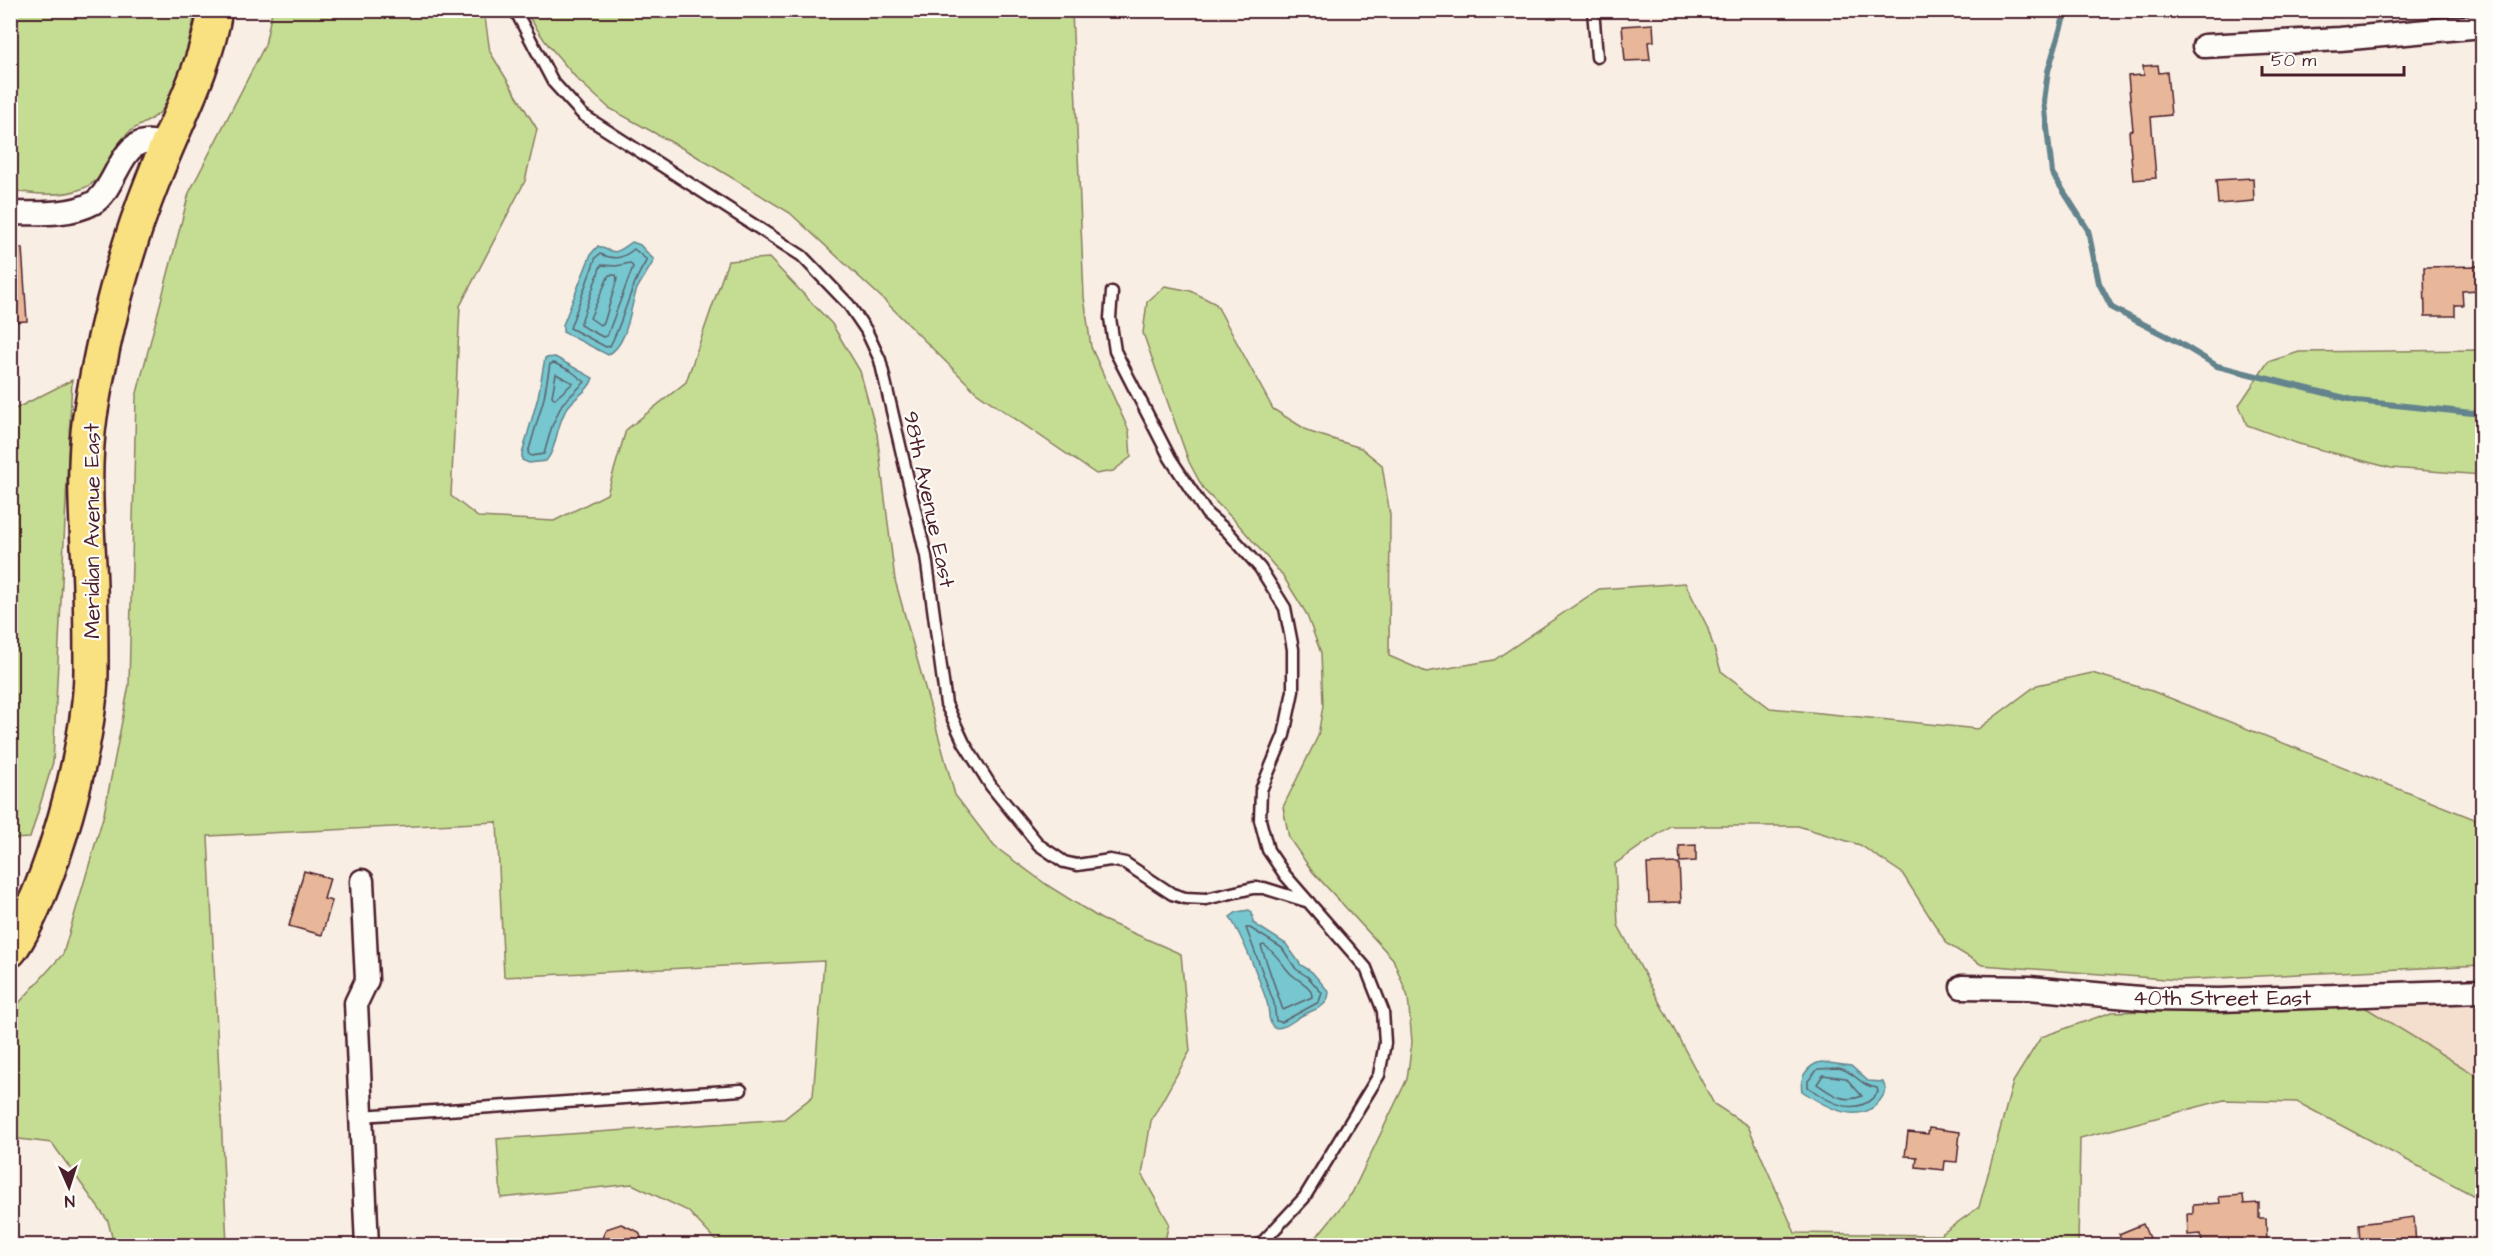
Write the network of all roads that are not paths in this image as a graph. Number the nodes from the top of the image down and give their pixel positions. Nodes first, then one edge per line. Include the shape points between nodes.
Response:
1 (215, 10) edge
2 (514, 10) edge
3 (1593, 10) edge
4 (2482, 26) edge
5 (2204, 46) dead end
6 (1597, 57) dead end
7 (168, 144) junction
8 (10, 213) edge
9 (1112, 292) dead end
10 (362, 881) dead end
11 (1309, 902) junction
12 (10, 950) edge
13 (1962, 987) dead end
14 (2482, 991) edge
15 (741, 1090) dead end
16 (361, 1116) junction
17 (367, 1245) edge
18 (1259, 1245) edge

1 - 7 main road, Meridian Avenue East via 203,56
2 - 11 lane, 98th Avenue East via 554,82 583,114 802,256 866,330 880,360 926,556 946,704 991,786 1039,845 1064,862 1077,865 1110,860 1125,863 1172,894 1185,898 1206,899 1264,888
3 - 6 lane
4 - 5 street
7 - 8 street via 136,145 101,197 91,204 66,210
7 - 12 main road, Meridian Avenue East via 122,271 90,418 86,532 91,674 83,736 57,842 25,928
9 - 11 lane via 1110,318 1116,351 1170,458 1207,514 1260,568 1285,608 1293,649 1293,691 1284,735 1261,790 1260,820 1275,863
10 - 16 street via 367,980 356,1003
11 - 18 lane via 1357,957 1373,982 1384,1019 1383,1059 1379,1075 1304,1198
13 - 14 street, 40th Street East via 2219,1000
15 - 16 lane
16 - 17 street

